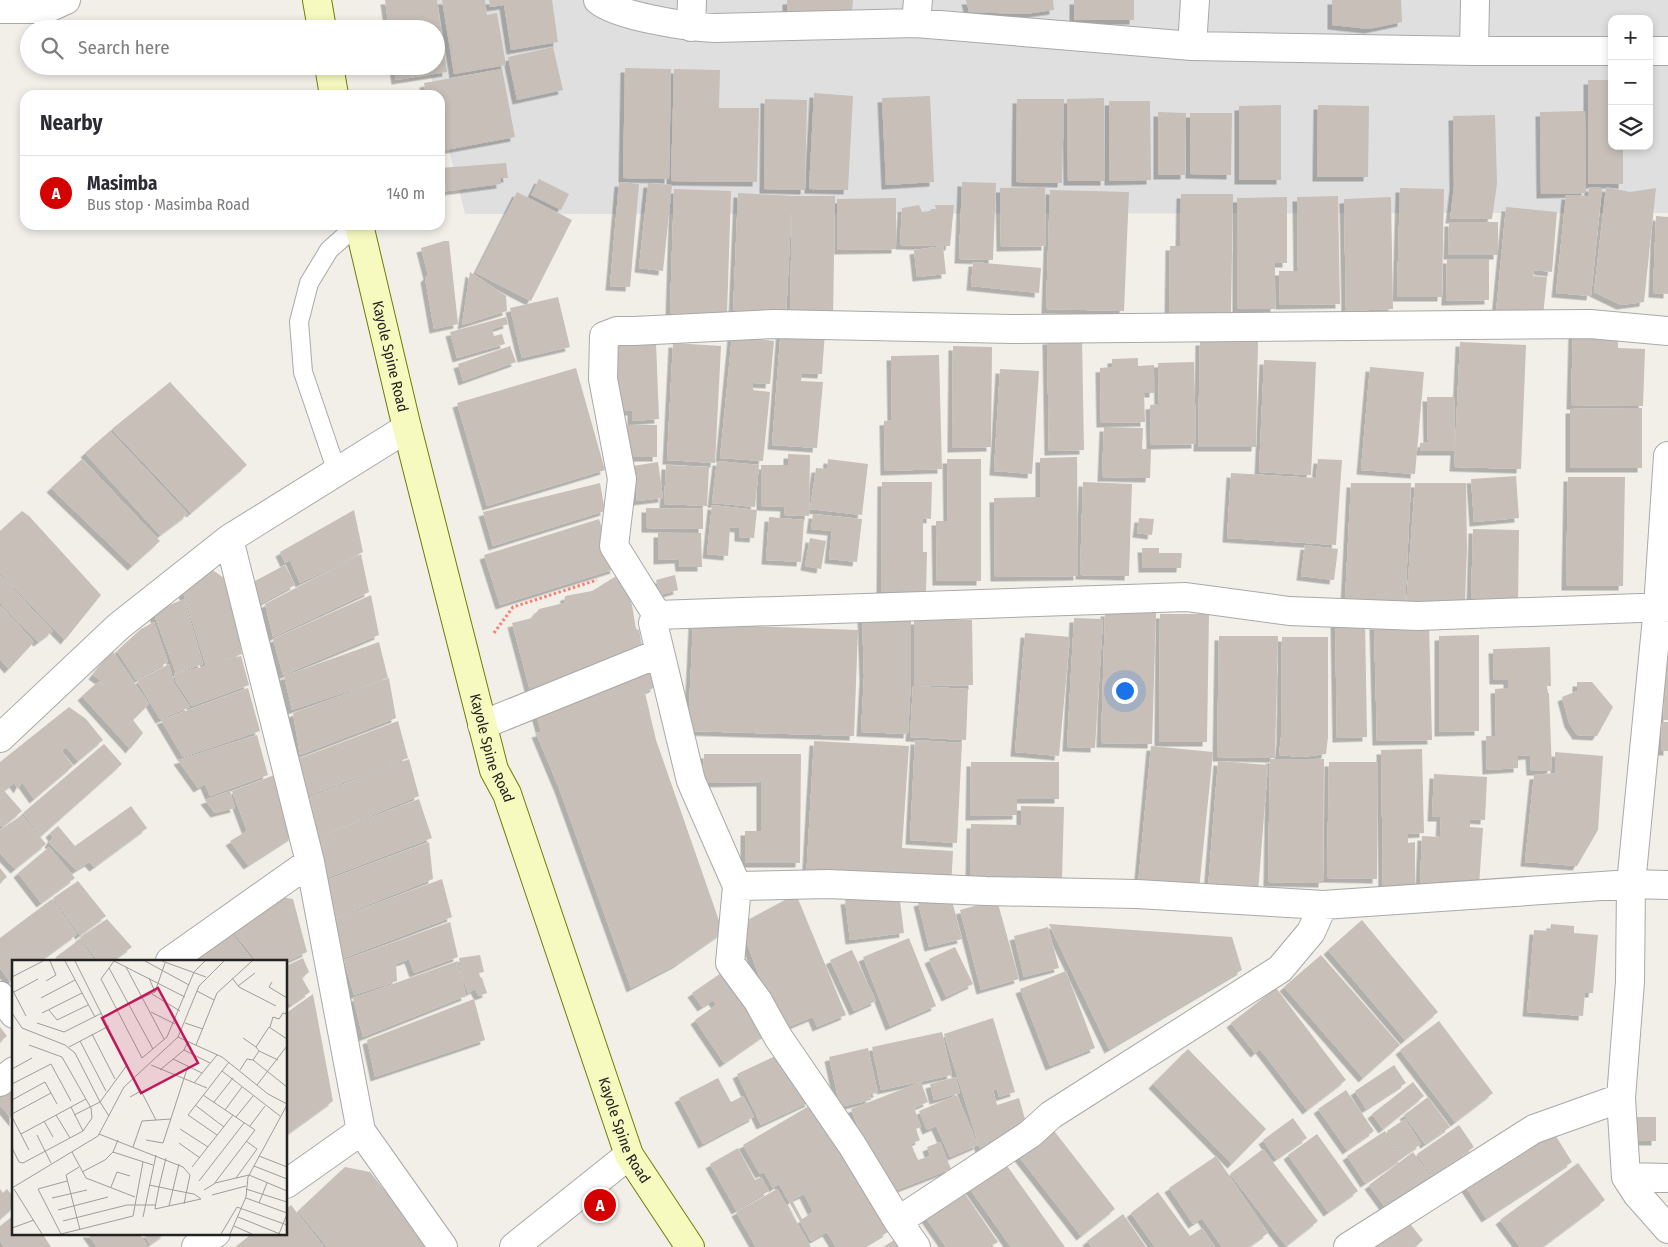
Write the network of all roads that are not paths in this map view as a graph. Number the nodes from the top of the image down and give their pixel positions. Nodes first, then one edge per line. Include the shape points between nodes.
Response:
1 (66, 0) edge
2 (317, 0) edge
3 (598, 0) edge
4 (692, 0) edge
5 (1195, 0) edge
6 (1475, 0) edge
7 (0, 9) edge
8 (917, 11) edge
9 (320, 20) edge
10 (691, 27) junction
11 (1192, 46) junction
12 (1474, 51) junction
13 (1608, 51) edge
14 (1653, 51) edge
15 (1668, 51) edge
16 (331, 75) edge
17 (333, 90) edge
18 (352, 230) edge
19 (359, 230) edge
20 (1668, 331) edge
21 (406, 428) junction
22 (1668, 456) edge
23 (337, 472) junction
24 (229, 539) junction
25 (1663, 607) edge
26 (657, 615) junction
27 (660, 653) junction
28 (482, 724) junction
29 (0, 738) edge
30 (310, 862) junction
31 (1631, 884) junction
32 (1668, 885) edge
33 (737, 886) junction
34 (1323, 905) junction
35 (171, 960) edge
36 (0, 996) edge
37 (12, 1011) edge
38 (12, 1073) edge
39 (0, 1082) edge
40 (1621, 1098) junction
41 (361, 1131) junction
42 (629, 1155) junction
43 (1626, 1177) junction
44 (1668, 1178) edge
45 (288, 1183) edge
46 (898, 1221) junction
47 (1668, 1229) edge
48 (215, 1234) edge
49 (196, 1247) edge
50 (444, 1247) edge
51 (514, 1247) edge
52 (690, 1247) edge
53 (916, 1247) edge
54 (1348, 1247) edge

1 - 7 street via 46,9
2 - 9 main road
3 - 10 street via 626,13
4 - 10 street
5 - 11 street
6 - 12 street
8 - 10 street via 714,28
8 - 11 street
11 - 12 street
12 - 13 street
14 - 15 street
16 - 17 main road
18 - 23 lane via 329,250 309,283 299,322 303,372
19 - 21 main road, Kayole Spine Road
20 - 26 street via 1590,324 1013,329 774,324 617,331 604,336 603,379 622,479 614,546
21 - 23 street
21 - 28 main road, Kayole Spine Road
22 - 25 street
23 - 24 street
24 - 29 street via 119,626
24 - 30 street
25 - 26 street via 1418,616 1289,611 1186,597
25 - 31 street
26 - 27 street via 653,623
27 - 28 street
27 - 33 street via 691,780
28 - 42 main road, Kayole Spine Road via 494,770 507,794
30 - 35 street
30 - 41 street
31 - 32 street
31 - 34 street
31 - 40 street via 1630,982
33 - 34 street via 828,884 1137,894
33 - 46 street via 730,963 852,1144
34 - 46 street via 1311,932 1280,969 1051,1115 1030,1134
36 - 37 street
38 - 39 street
40 - 43 street
40 - 54 street via 1534,1129
41 - 45 street
41 - 50 street
42 - 51 street
42 - 52 main road, Kayole Spine Road
43 - 44 street
43 - 47 street
46 - 53 street
48 - 49 street

